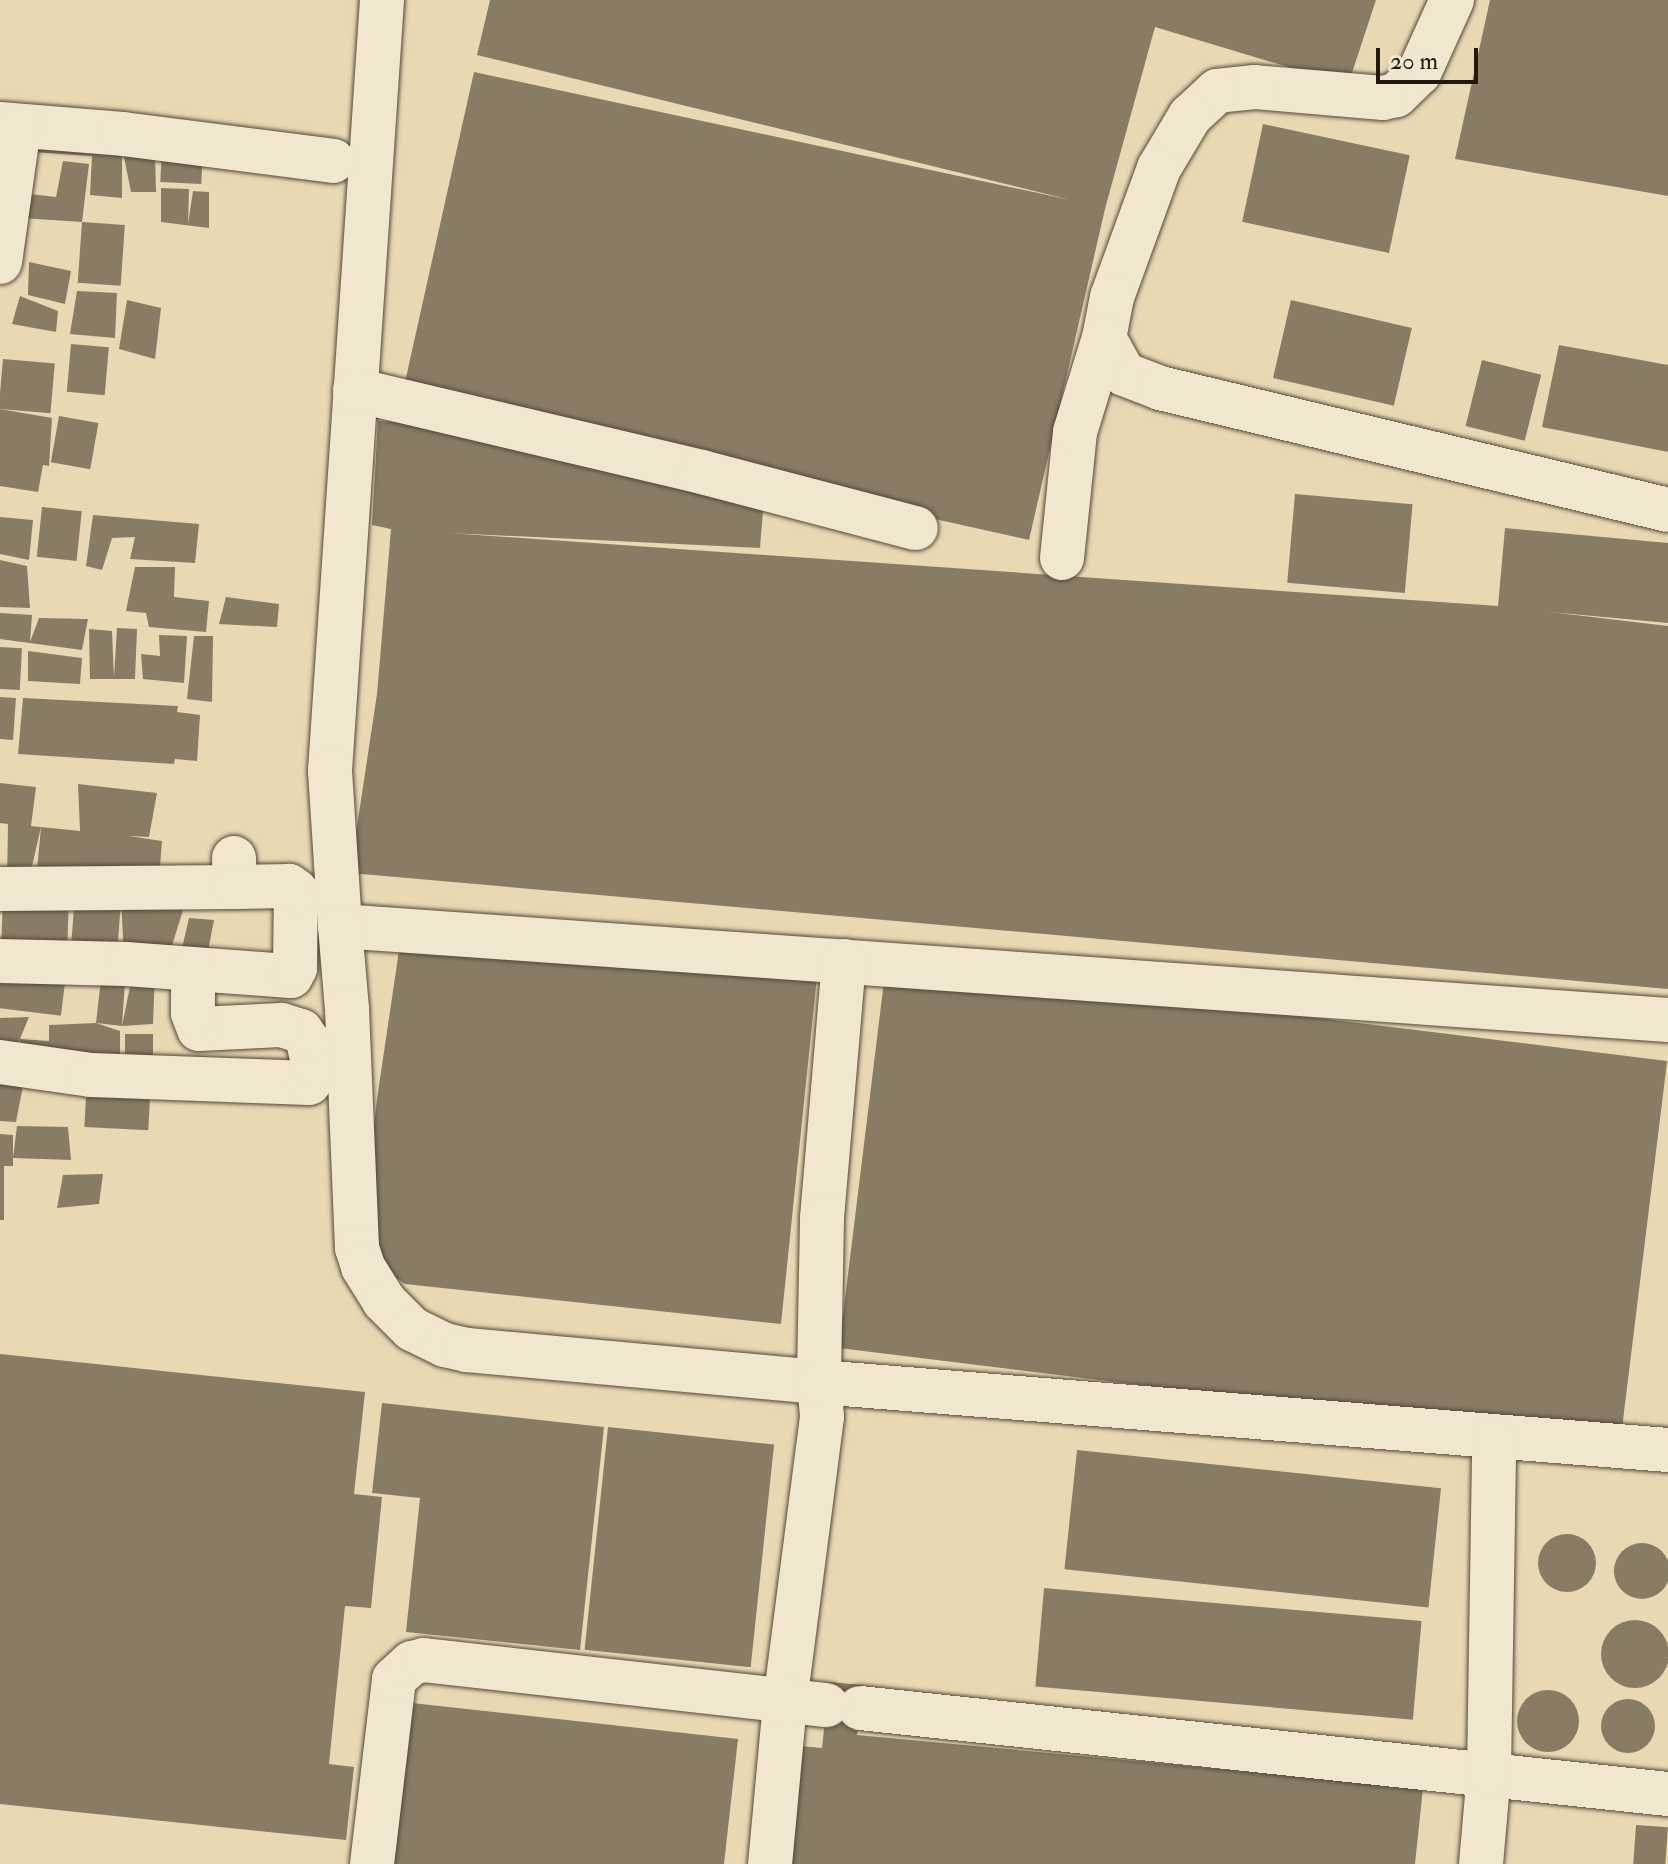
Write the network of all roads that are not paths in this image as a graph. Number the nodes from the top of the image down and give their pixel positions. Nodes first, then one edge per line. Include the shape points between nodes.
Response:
1 (382, 0) edge
2 (1452, 0) edge
3 (9, 125) edge
4 (333, 161) dead end
5 (0, 262) edge
6 (1104, 338) junction
7 (355, 390) junction
8 (1668, 510) edge
9 (916, 528) dead end
10 (1062, 558) dead end
11 (0, 889) edge
12 (340, 926) junction
13 (0, 961) edge
14 (844, 961) junction
15 (193, 969) junction
16 (1668, 1020) edge
17 (0, 1062) edge
18 (819, 1382) junction
19 (1494, 1438) junction
20 (1668, 1450) edge
21 (824, 1705) junction
22 (1489, 1773) junction
23 (1668, 1794) edge
24 (372, 1864) edge
25 (770, 1864) edge
26 (1481, 1864) edge

1 - 7 street
2 - 6 street via 1419,73 1396,95 1255,87 1217,91 1190,116 1159,168 1112,297
3 - 4 street
3 - 5 street
6 - 8 street via 1124,374 1160,388
6 - 10 street via 1075,432
7 - 9 street
7 - 12 street via 330,771
11 - 15 street via 234,872 296,891 294,973 285,977
12 - 14 street
12 - 18 street via 357,1248 384,1301 412,1329 467,1350
13 - 15 street
14 - 16 street
14 - 18 street via 822,1219
15 - 17 street via 193,1013 199,1029 281,1025 301,1031 313,1063 309,1083 91,1075
18 - 19 street
18 - 21 street
19 - 20 street
19 - 22 street
21 - 22 street
21 - 24 street via 424,1660 412,1663 394,1679
21 - 25 street
22 - 23 street
22 - 26 street

